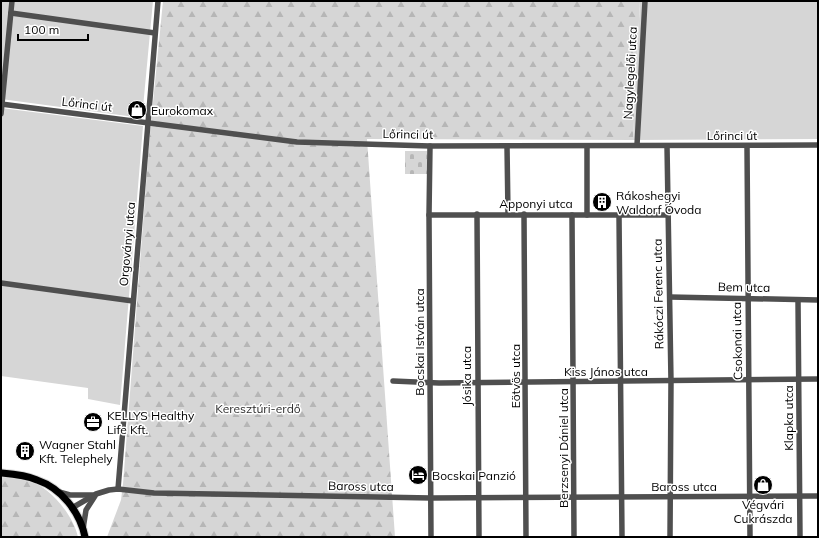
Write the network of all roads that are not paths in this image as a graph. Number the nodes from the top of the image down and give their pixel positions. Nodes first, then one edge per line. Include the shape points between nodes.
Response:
1 (12, 1) edge
2 (158, 1) edge
3 (645, 1) edge
4 (11, 13) junction
5 (155, 34) junction
6 (1, 104) edge
7 (1, 114) edge
8 (148, 123) junction
9 (637, 145) junction
10 (818, 145) edge
11 (430, 146) junction
12 (507, 146) junction
13 (587, 146) junction
14 (667, 146) junction
15 (746, 146) junction
16 (477, 214) junction
17 (508, 214) junction
18 (524, 214) junction
19 (429, 215) junction
20 (572, 215) junction
21 (587, 215) junction
22 (619, 215) junction
23 (668, 215) junction
24 (1, 283) edge
25 (670, 297) junction
26 (747, 298) junction
27 (798, 300) junction
28 (818, 300) edge
29 (134, 301) junction
30 (818, 379) edge
31 (749, 380) junction
32 (799, 380) junction
33 (393, 381) dead end
34 (671, 381) junction
35 (430, 382) junction
36 (477, 382) junction
37 (526, 382) junction
38 (573, 382) junction
39 (621, 382) junction
40 (1, 472) edge
41 (118, 489) junction
42 (57, 491) junction
43 (96, 494) junction
44 (749, 496) junction
45 (800, 496) junction
46 (818, 496) edge
47 (526, 497) junction
48 (574, 497) junction
49 (622, 497) junction
50 (670, 497) junction
51 (431, 498) junction
52 (478, 498) junction
53 (72, 508) junction
54 (83, 528) junction
55 (85, 537) edge
56 (431, 537) edge
57 (479, 537) edge
58 (526, 537) edge
59 (574, 537) edge
60 (622, 537) edge
61 (670, 537) edge
62 (750, 537) edge
63 (800, 537) edge

1 - 4 street
2 - 5 street, Orgoványi utca
3 - 9 street, Nagylegelői utca
4 - 5 street
4 - 6 street
5 - 8 street, Orgoványi utca
6 - 7 street
6 - 8 street, Lőrinci út
8 - 11 street, Lőrinci út via 297,142
8 - 29 street, Orgoványi utca
9 - 13 street, Lőrinci út
9 - 14 street, Lőrinci út
10 - 15 street, Lőrinci út
11 - 12 street, Lőrinci út
11 - 19 street, Bocskai István utca
12 - 13 street, Lőrinci út
12 - 17 street
13 - 21 street
14 - 15 street, Lőrinci út
14 - 23 street, Rákóczi Ferenc utca
15 - 26 street, Csokonai utca
16 - 17 street, Apponyi utca
16 - 19 street, Apponyi utca
16 - 36 street, Jósika utca
17 - 18 street, Apponyi utca
18 - 20 street, Apponyi utca
18 - 37 street, Eötvös utca
19 - 35 street, Bocskai István utca
20 - 21 street, Apponyi utca
20 - 38 street, Berzsenyi Dániel utca
21 - 22 street, Apponyi utca
22 - 23 street, Apponyi utca
22 - 39 street
23 - 25 street, Rákóczi Ferenc utca
24 - 29 street
25 - 26 street, Bem utca
25 - 34 street, Rákóczi Ferenc utca
26 - 27 street, Bem utca
26 - 31 street, Csokonai utca
27 - 28 street, Bem utca
27 - 32 street, Klapka utca
29 - 41 street, Orgoványi utca
30 - 32 street, Kiss János utca
31 - 32 street, Kiss János utca
31 - 34 street, Kiss János utca
31 - 44 street, Csokonai utca
32 - 45 street, Klapka utca
33 - 35 street, Kiss János utca
34 - 39 street, Kiss János utca
34 - 50 street, Rákóczi Ferenc utca
35 - 36 street, Kiss János utca
35 - 51 street, Bocskai István utca
36 - 37 street, Kiss János utca
36 - 52 street, Jósika utca
37 - 38 street, Kiss János utca
37 - 47 street, Eötvös utca
38 - 39 street, Kiss János utca
38 - 48 street, Berzsenyi Dániel utca
39 - 49 street
40 - 42 main road, Baross utca via 37,479
41 - 43 street, Baross utca
41 - 51 street, Baross utca via 154,493
42 - 43 street, Baross utca via 83,496
42 - 53 main road, Baross utca
43 - 53 street, Baross utca
43 - 54 street via 86,510
44 - 45 street, Baross utca
44 - 50 street, Baross utca
44 - 62 street, Csokonai utca
45 - 46 street, Baross utca
45 - 63 street, Klapka utca
47 - 48 street, Baross utca
47 - 52 street, Baross utca
47 - 58 street, Eötvös utca
48 - 49 street, Baross utca
48 - 59 street, Berzsenyi Dániel utca
49 - 50 street, Baross utca
49 - 60 street
50 - 61 street, Rákóczi Ferenc utca
51 - 52 street, Baross utca
51 - 56 street, Bocskai István utca
52 - 57 street, Jósika utca
53 - 54 main road
54 - 55 main road

